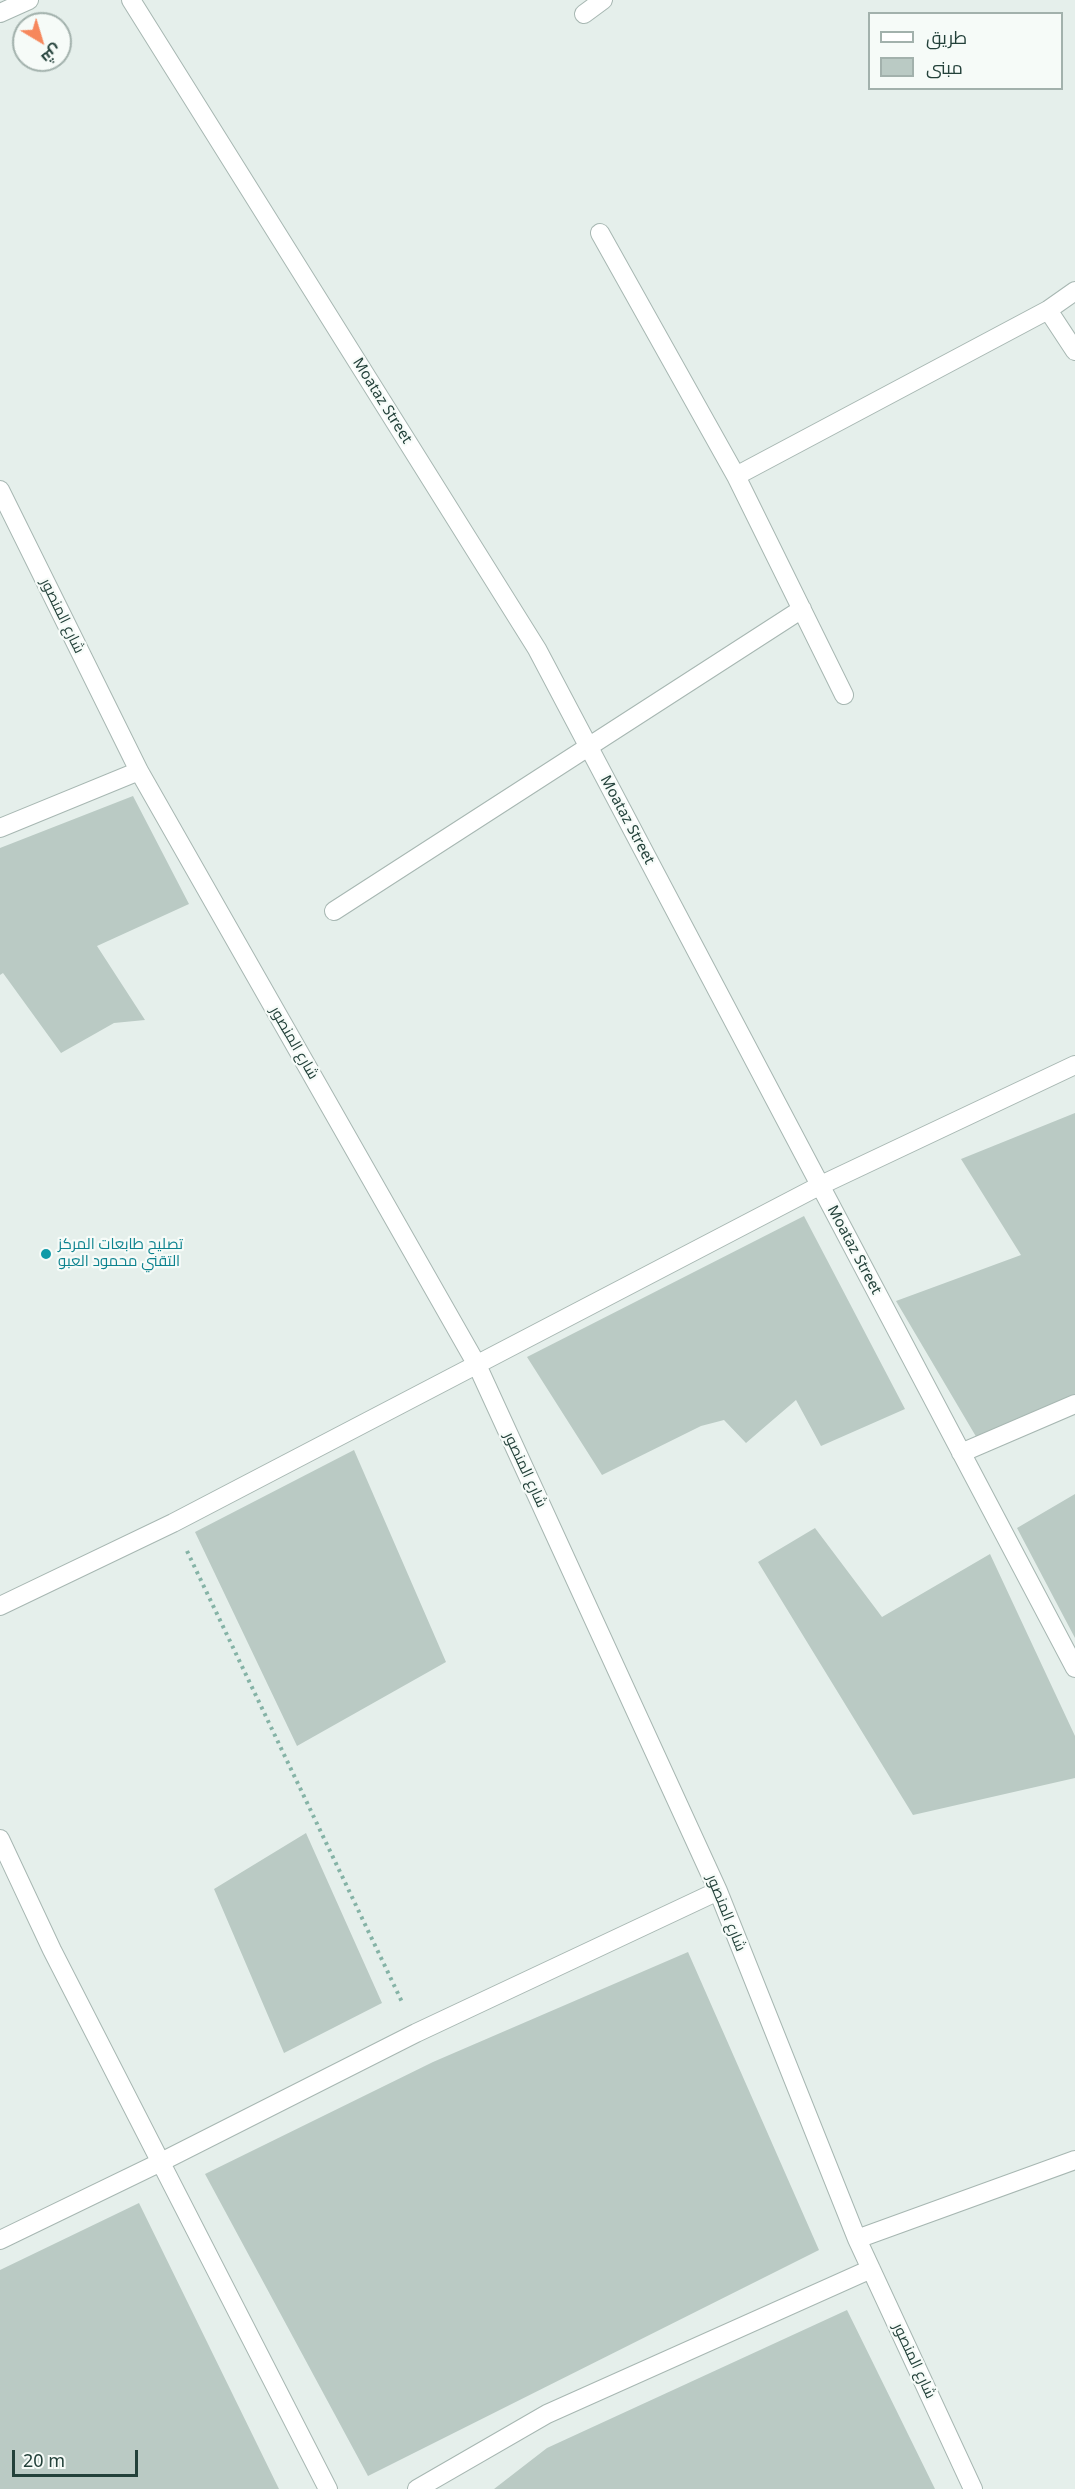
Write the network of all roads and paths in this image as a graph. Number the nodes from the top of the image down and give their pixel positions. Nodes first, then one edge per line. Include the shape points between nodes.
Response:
1 (29, 0) edge
2 (131, 0) edge
3 (603, 0) edge
4 (0, 13) edge
5 (584, 14) dead end
6 (600, 232) dead end
7 (1075, 291) edge
8 (1048, 310) junction
9 (1075, 351) edge
10 (736, 476) junction
11 (0, 490) edge
12 (802, 609) junction
13 (844, 695) dead end
14 (588, 746) junction
15 (139, 771) junction
16 (0, 828) edge
17 (334, 911) dead end
18 (1075, 1065) edge
19 (819, 1186) junction
20 (477, 1365) junction
21 (1075, 1404) edge
22 (962, 1452) junction
23 (173, 1523) junction
24 (0, 1606) edge
25 (1075, 1668) edge
26 (0, 1839) edge
27 (718, 1891) junction
28 (416, 2033) junction
29 (1075, 2160) edge
30 (161, 2162) junction
31 (857, 2239) junction
32 (0, 2240) edge
33 (871, 2269) junction
34 (328, 2489) edge
35 (417, 2489) edge
36 (973, 2489) edge

1 - 4 street
2 - 14 street, Moataz Street via 537,649
3 - 5 street
6 - 10 street
7 - 8 street
8 - 9 street
8 - 10 street
10 - 12 street
11 - 15 street, شارع المنصور
12 - 13 street
12 - 14 street
14 - 17 street
14 - 19 street, Moataz Street
15 - 16 street
15 - 20 street, شارع المنصور
18 - 19 street
19 - 20 street
19 - 22 street, Moataz Street
20 - 23 street
20 - 27 street, شارع المنصور
21 - 22 street
22 - 25 street, Moataz Street
23 - 24 street
23 - 28 path
26 - 30 street
27 - 28 street
27 - 31 street, شارع المنصور
28 - 30 street
29 - 31 street
30 - 32 street
30 - 34 street
31 - 33 street, شارع المنصور
33 - 35 street via 546,2414
33 - 36 street, شارع المنصور

